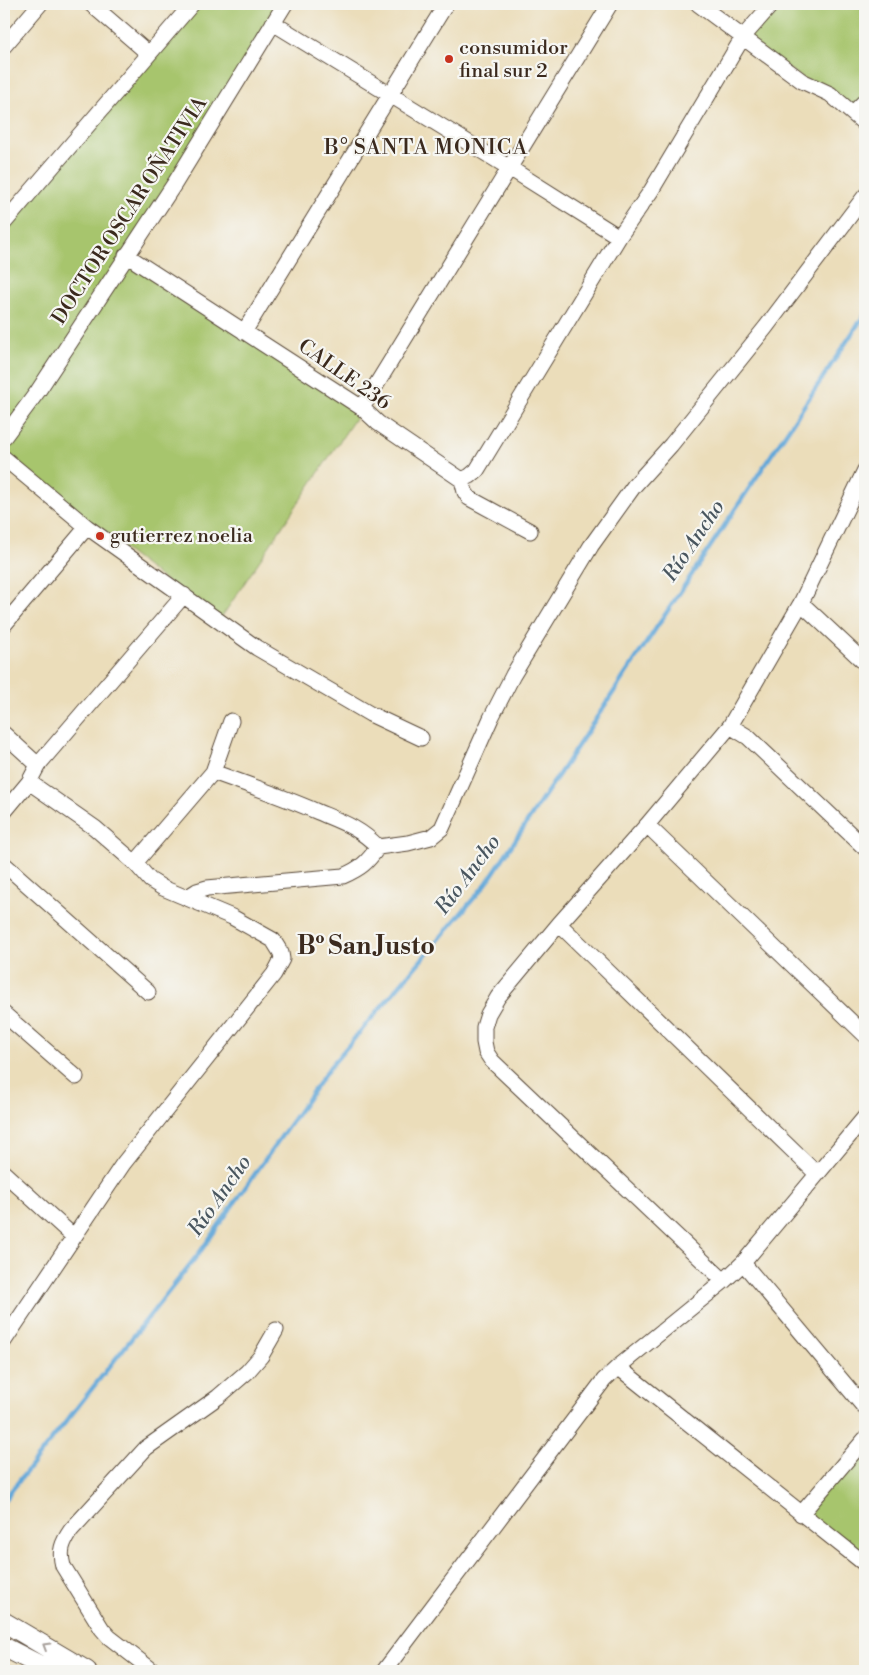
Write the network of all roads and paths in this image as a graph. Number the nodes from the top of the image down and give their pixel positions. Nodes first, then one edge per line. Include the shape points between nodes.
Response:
1 (40, 4) edge
2 (91, 4) edge
3 (192, 4) edge
4 (285, 4) edge
5 (446, 4) edge
6 (610, 4) edge
7 (698, 4) edge
8 (772, 4) edge
9 (273, 23) junction
10 (743, 37) junction
11 (4, 46) edge
12 (149, 54) junction
13 (390, 96) junction
14 (865, 101) edge
15 (853, 113) junction
16 (865, 124) edge
17 (508, 167) junction
18 (865, 196) edge
19 (4, 223) edge
20 (619, 237) junction
21 (126, 255) junction
22 (244, 332) junction
23 (362, 408) junction
24 (7, 427) edge
25 (4, 458) edge
26 (865, 472) edge
27 (462, 480) junction
28 (87, 528) junction
29 (530, 531) dead end
30 (184, 596) junction
31 (801, 603) junction
32 (4, 625) edge
33 (865, 663) edge
34 (231, 721) dead end
35 (730, 726) junction
36 (4, 734) edge
37 (421, 738) dead end
38 (38, 765) junction
39 (213, 772) junction
40 (29, 782) junction
41 (4, 812) edge
42 (647, 825) junction
43 (378, 847) junction
44 (865, 848) edge
45 (135, 863) junction
46 (4, 864) edge
47 (186, 898) junction
48 (559, 924) junction
49 (148, 992) dead end
50 (4, 1014) edge
51 (865, 1035) edge
52 (76, 1077) dead end
53 (865, 1117) edge
54 (4, 1173) edge
55 (817, 1174) junction
56 (74, 1237) junction
57 (742, 1263) junction
58 (724, 1282) junction
59 (276, 1330) dead end
60 (4, 1341) edge
61 (618, 1367) junction
62 (865, 1408) edge
63 (865, 1439) edge
64 (801, 1514) junction
65 (865, 1564) edge
66 (4, 1622) edge
67 (4, 1647) edge
68 (52, 1671) edge
69 (88, 1671) edge
70 (153, 1671) edge
71 (384, 1671) edge

1 - 11 street
2 - 12 street
3 - 12 street
4 - 9 street, DOCTOR OSCAR OÑATIVIA
5 - 13 street
6 - 17 street
7 - 10 street
8 - 10 street
9 - 13 street
9 - 21 street, DOCTOR OSCAR OÑATIVIA via 175,183
10 - 15 street via 802,81 830,94
10 - 20 street via 651,191
12 - 19 street
13 - 17 street
13 - 22 street
14 - 15 street
15 - 16 street
17 - 20 street
17 - 23 street
18 - 43 street via 766,327 634,486 591,546 513,674 442,828 431,837
20 - 27 street via 476,470
21 - 22 street, CALLE 236
21 - 24 street, DOCTOR OSCAR OÑATIVIA via 38,391
22 - 23 street, CALLE 236
23 - 27 street, CALLE 236 via 378,423
25 - 28 street
26 - 31 street
27 - 29 street, CALLE 236 via 469,498
28 - 30 street
28 - 32 street
30 - 37 street via 257,648 370,714
30 - 38 street
31 - 33 street
31 - 35 street
34 - 39 street
35 - 42 street
35 - 44 street via 748,736
36 - 38 street
38 - 40 street
39 - 43 street via 296,802 357,829
39 - 45 street
40 - 41 street
40 - 45 street via 84,820
42 - 48 street
42 - 51 street
43 - 47 street via 369,861 343,876 207,888
45 - 47 street via 150,880
46 - 49 street
47 - 56 street via 265,934 277,946 282,959 274,974 123,1164
48 - 55 street
48 - 58 street via 498,997 488,1014 484,1027 486,1052
50 - 52 street
53 - 55 street
54 - 56 street
55 - 57 street
56 - 60 street
57 - 58 street
57 - 62 street
58 - 61 street
59 - 70 street via 247,1372 218,1397 146,1448 71,1530 62,1545 63,1566 102,1629
61 - 64 street
61 - 71 street via 594,1393
63 - 64 street
64 - 65 street
69 -> 66 main road
67 - 68 main road

